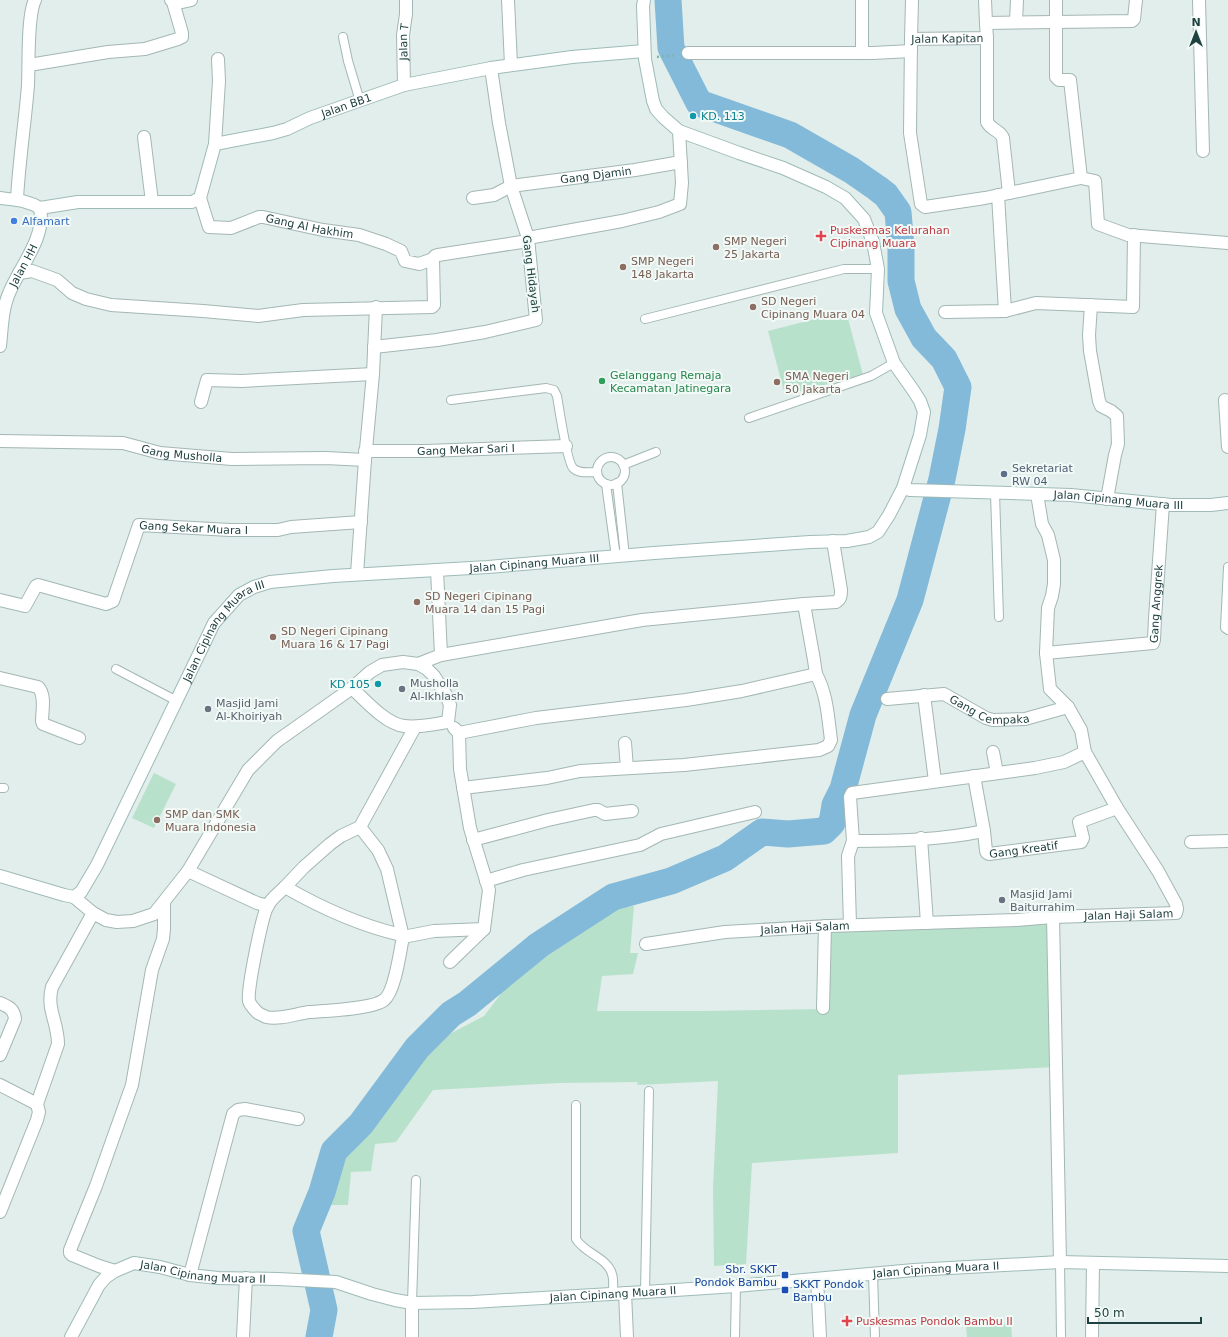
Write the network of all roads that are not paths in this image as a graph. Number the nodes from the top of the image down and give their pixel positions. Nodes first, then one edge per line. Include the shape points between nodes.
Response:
1 (35, 0) edge
2 (192, 0) edge
3 (406, 0) edge
4 (508, 0) edge
5 (644, 0) edge
6 (862, 0) edge
7 (912, 0) edge
8 (985, 0) edge
9 (1017, 0) edge
10 (1056, 0) edge
11 (1136, 0) edge
12 (1199, 0) edge
13 (172, 1) edge
14 (1016, 22) junction
15 (986, 23) junction
16 (1055, 23) junction
17 (343, 37) dead end
18 (987, 38) junction
19 (911, 45) junction
20 (644, 51) junction
21 (688, 53) road end
22 (862, 53) junction
23 (218, 60) dead end
24 (29, 65) junction
25 (511, 65) junction
26 (491, 68) junction
27 (404, 85) junction
28 (360, 101) junction
29 (678, 131) junction
30 (144, 137) dead end
31 (215, 144) junction
32 (1203, 151) dead end
33 (680, 162) junction
34 (1081, 178) junction
35 (511, 186) junction
36 (1004, 194) junction
37 (0, 198) edge
38 (200, 198) junction
39 (473, 198) dead end
40 (17, 199) junction
41 (152, 202) junction
42 (40, 208) junction
43 (1134, 235) junction
44 (528, 239) junction
45 (1228, 243) edge
46 (433, 259) junction
47 (878, 269) junction
48 (19, 273) junction
49 (3, 303) edge
50 (1091, 306) junction
51 (376, 308) junction
52 (1005, 311) junction
53 (945, 312) dead end
54 (645, 320) dead end
55 (0, 346) edge
56 (374, 347) junction
57 (894, 363) junction
58 (373, 374) junction
59 (451, 400) dead end
60 (1225, 400) dead end
61 (201, 402) dead end
62 (749, 418) dead end
63 (0, 441) edge
64 (566, 446) junction
65 (1228, 447) edge
66 (656, 452) dead end
67 (365, 455) junction
68 (623, 465) junction
69 (597, 472) junction
70 (616, 483) junction
71 (606, 484) junction
72 (906, 489) junction
73 (995, 493) junction
74 (1037, 494) junction
75 (1107, 499) junction
76 (1228, 502) edge
77 (1163, 504) junction
78 (361, 522) junction
79 (834, 541) junction
80 (620, 556) junction
81 (1228, 567) edge
82 (437, 570) junction
83 (357, 574) junction
84 (0, 600) edge
85 (804, 604) junction
86 (999, 617) dead end
87 (1228, 630) edge
88 (1046, 653) junction
89 (441, 655) junction
90 (418, 664) junction
91 (116, 669) dead end
92 (816, 674) junction
93 (0, 678) edge
94 (352, 688) junction
95 (924, 695) junction
96 (887, 699) dead end
97 (177, 701) junction
98 (1068, 707) junction
99 (448, 722) junction
100 (415, 727) junction
101 (459, 733) junction
102 (79, 738) dead end
103 (625, 743) dead end
104 (993, 752) dead end
105 (1085, 752) junction
106 (626, 768) junction
107 (997, 772) junction
108 (974, 776) junction
109 (936, 781) junction
110 (463, 788) junction
111 (1117, 808) junction
112 (632, 811) dead end
113 (755, 812) dead end
114 (360, 827) junction
115 (984, 832) junction
116 (921, 838) junction
117 (473, 840) junction
118 (853, 841) junction
119 (1228, 841) edge
120 (1191, 842) dead end
121 (188, 871) junction
122 (0, 876) edge
123 (486, 881) junction
124 (285, 887) junction
125 (74, 897) junction
126 (164, 903) junction
127 (268, 906) junction
128 (93, 913) junction
129 (1053, 917) junction
130 (928, 923) junction
131 (850, 925) junction
132 (826, 926) junction
133 (484, 929) junction
134 (402, 936) junction
135 (646, 944) dead end
136 (450, 962) dead end
137 (0, 1003) edge
138 (824, 1008) dead end
139 (0, 1055) edge
140 (0, 1085) edge
141 (649, 1091) dead end
142 (37, 1104) junction
143 (576, 1105) dead end
144 (298, 1119) dead end
145 (416, 1180) dead end
146 (0, 1212) edge
147 (1060, 1262) junction
148 (1093, 1262) junction
149 (1228, 1266) edge
150 (115, 1270) junction
151 (873, 1274) junction
152 (190, 1275) junction
153 (246, 1278) junction
154 (818, 1278) junction
155 (736, 1286) junction
156 (645, 1292) junction
157 (619, 1293) junction
158 (412, 1303) junction
159 (70, 1337) edge
160 (243, 1337) edge
161 (412, 1337) edge
162 (627, 1337) edge
163 (735, 1337) edge
164 (820, 1337) edge
165 (875, 1337) edge
166 (1061, 1337) edge
167 (1092, 1337) edge

1 - 24 street via 30,19
2 - 13 street
3 - 27 street, Jalan T via 403,35
4 - 25 street
5 - 20 street
6 - 22 street
7 - 19 street
8 - 15 street
9 - 14 street
10 - 16 street
11 - 16 street, Jalan Kapitan via 1132,21
12 - 32 street
13 - 24 street via 182,33 182,37 178,39 145,49 108,52
14 - 15 street, Jalan Kapitan
14 - 16 street, Jalan Kapitan
15 - 18 street, Jalan Kapitan
16 - 34 street via 1056,77 1059,80 1070,80
17 - 28 lane
18 - 19 street, Jalan Kapitan
18 - 36 street via 987,122 991,128 1002,134 1003,138
19 - 22 street, Jalan Kapitan
19 - 36 street via 910,133 921,204 926,207
20 - 25 street, Jalan BB1
20 - 29 street via 656,109
21 - 22 street, Jalan Kapitan
23 - 31 street
24 - 40 street
25 - 26 street, Jalan BB1
26 - 27 street, Jalan BB1
26 - 35 street, Gang Hidayah
27 - 28 street, Jalan BB1
28 - 31 street, Jalan BB1 via 310,118 287,129
29 - 33 street
29 - 47 street via 803,176 846,198 864,219 874,242
30 - 41 street
31 - 38 street
33 - 35 street, Gang Djamin
33 - 44 street via 680,204 622,221
34 - 36 street
34 - 43 street via 1095,181 1098,224
35 - 39 street, Gang Djamin via 494,195
35 - 44 street, Gang Hidayah
36 - 52 street
37 - 40 street
38 - 41 street via 192,202
38 - 46 street, Gang Al Hakhim via 209,227 231,228 263,217 359,235 401,251 405,261 419,264
40 - 42 street via 31,202
41 - 42 street via 78,202
42 - 48 street, Jalan HH via 42,216 38,233
43 - 45 street
43 - 50 street via 1133,308
44 - 46 street via 438,255
44 - 56 street, Gang Hidayah via 536,320 485,332
46 - 51 street via 434,306
47 - 54 lane via 844,269
47 - 57 street via 876,313
48 - 49 street, Jalan HH
48 - 51 street via 32,271 57,280 72,293 111,306 258,316 303,310
49 - 55 street, Jalan HH
50 - 52 street via 1036,303
50 - 75 street via 1090,351 1099,401 1101,406 1117,416 1118,444
51 - 56 street
52 - 53 street
56 - 58 street
57 - 62 lane via 871,376
57 - 72 street via 914,390 924,412
58 - 61 street via 242,381 207,380
58 - 67 street
59 - 64 lane via 546,388 554,390
60 - 65 street
63 - 67 street, Gang Musholla via 123,443 160,453 232,459
64 - 67 street, Gang Mekar Sari I
64 - 69 lane via 574,469 579,472
66 - 68 lane
67 - 78 street
68 - 69 lane via 615,458 605,458 600,462
68 - 70 lane via 624,475
69 - 71 lane via 601,481
70 - 71 lane
70 - 80 lane
71 - 80 lane
72 - 73 street, Jalan Cipinang Muara III
72 - 79 street, Jalan Cipinang Muara III via 878,532 869,537
73 - 74 street, Jalan Cipinang Muara III
73 - 86 lane
74 - 75 street, Jalan Cipinang Muara III
74 - 88 street, Jalan Haji Salam via 1042,524 1048,535 1054,560 1054,584 1048,608
75 - 77 street, Jalan Cipinang Muara III
76 - 77 street, Jalan Cipinang Muara III via 1211,505
77 - 88 street, Gang Anggrek via 1153,643
78 - 83 street
78 - 84 street, Gang Sekar Muara I via 278,530 139,525 113,601 110,603 106,604 43,585 36,586 25,606
79 - 80 street, Jalan Cipinang Muara III
79 - 85 street via 841,590 839,600
80 - 82 street, Jalan Cipinang Muara III
81 - 87 lane via 1225,628
82 - 83 street, Jalan Cipinang Muara III
82 - 89 street
83 - 97 street, Jalan Cipinang Muara III via 270,582 254,587 239,596 214,623
85 - 89 street via 642,620
85 - 92 street
88 - 98 street, Jalan Haji Salam via 1050,689
89 - 90 street
90 - 94 street via 403,662 382,665
90 - 99 street via 434,676 446,695 450,705
91 - 97 lane
92 - 101 street via 742,691 536,718
92 - 106 street via 824,694 831,740 828,746 819,750 684,765
93 - 102 street via 38,687 42,695 44,724
94 - 100 street via 392,722
94 - 121 street via 277,741 248,770
95 - 96 street, Gang Cempaka
95 - 98 street, Gang Cempaka via 944,694 993,720 1025,719
95 - 109 street
97 - 125 street, Jalan Cipinang Muara III via 97,865 81,892
98 - 105 street, Jalan Haji Salam via 1081,730
99 - 100 street
99 - 101 street
100 - 114 street
101 - 110 street
103 - 106 street
104 - 107 street
105 - 107 street via 1064,762
105 - 111 street, Jalan Haji Salam
106 - 110 street via 580,770 547,778
107 - 108 street
108 - 109 street
108 - 115 street
109 - 118 street via 852,792 850,797
110 - 117 street
111 - 115 street, Gang Kreatif via 1079,822 1083,838 1081,842 989,854 986,851
111 - 129 street, Jalan Haji Salam via 1158,871 1176,904 1176,913
112 - 117 street via 605,814 594,810
113 - 123 street via 661,834 640,845 523,870
114 - 124 street via 330,844
114 - 134 street via 378,850 387,869
115 - 116 street, Gang Kreatif
116 - 118 street, Gang Kreatif
116 - 130 street
117 - 123 street
118 - 131 street via 848,856
119 - 120 street
121 - 126 street
121 - 127 street
122 - 125 street
123 - 133 street via 489,890
124 - 127 street
124 - 134 street via 335,914
125 - 128 street
126 - 128 street via 154,914 133,921 106,920
126 - 150 street via 163,939 152,970 132,1085 70,1250 72,1255
127 - 134 street via 257,946 249,992 252,1006 266,1017 351,1008 384,1000 393,984
128 - 142 street via 49,997 58,1044
129 - 130 street, Jalan Haji Salam
129 - 147 street
130 - 131 street, Jalan Haji Salam
131 - 132 street, Jalan Haji Salam
132 - 135 street, Jalan Haji Salam via 725,932
132 - 138 street
133 - 134 street via 434,931
133 - 136 street
137 - 139 street via 10,1008 15,1018
140 - 142 street
141 - 156 lane
142 - 146 street via 37,1120
143 - 157 lane via 576,1239 579,1245 606,1264 613,1274
144 - 152 street via 245,1109 233,1114
145 - 158 lane
147 - 148 street, Jalan Cipinang Muara II
147 - 151 street, Jalan Cipinang Muara II
147 - 166 lane
148 - 149 street, Jalan Cipinang Muara II
148 - 167 street
150 - 152 street, Jalan Cipinang Muara II via 134,1263
150 - 159 street, Jalan Cipinang Muara II via 99,1285
151 - 154 street, Jalan Cipinang Muara II
151 - 165 lane
152 - 153 street, Jalan Cipinang Muara II
153 - 158 street, Jalan Cipinang Muara II via 336,1282
153 - 160 street
154 - 155 street, Jalan Cipinang Muara II
154 - 164 street
155 - 156 street, Jalan Cipinang Muara II
155 - 163 lane
156 - 157 street, Jalan Cipinang Muara II
157 - 158 street, Jalan Cipinang Muara II
157 - 162 street
158 - 161 street

